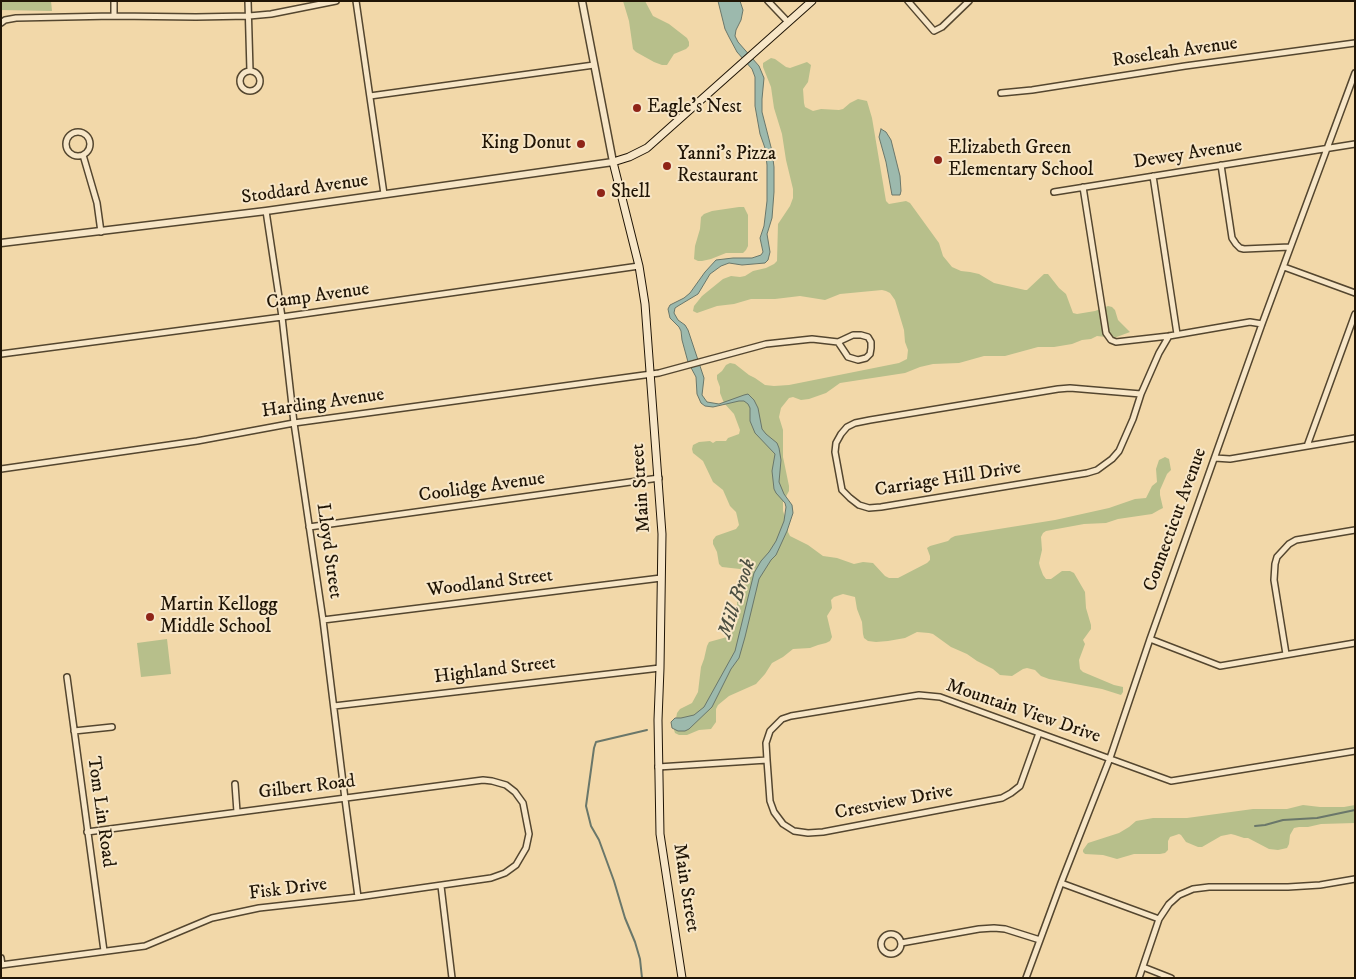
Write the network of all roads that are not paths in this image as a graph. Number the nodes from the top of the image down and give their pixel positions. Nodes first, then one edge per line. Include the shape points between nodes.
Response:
1 (114, 1) edge
2 (248, 1) edge
3 (336, 1) edge
4 (356, 1) edge
5 (582, 1) edge
6 (768, 1) edge
7 (812, 1) edge
8 (908, 1) edge
9 (969, 1) edge
10 (114, 16) junction
11 (249, 16) junction
12 (788, 22) junction
13 (1, 24) edge
14 (1355, 43) edge
15 (594, 65) junction
16 (250, 71) dead end
17 (1355, 73) edge
18 (1001, 93) dead end
19 (370, 96) junction
20 (1355, 144) edge
21 (1327, 148) junction
22 (83, 154) junction
23 (613, 162) junction
24 (1221, 165) junction
25 (1153, 176) junction
26 (1083, 187) junction
27 (1054, 192) dead end
28 (384, 194) junction
29 (266, 211) junction
30 (101, 232) junction
31 (1, 243) edge
32 (1290, 247) junction
33 (639, 266) junction
34 (1284, 267) junction
35 (1355, 293) edge
36 (1355, 314) edge
37 (282, 317) junction
38 (1262, 324) junction
39 (1177, 334) junction
40 (1169, 336) junction
41 (838, 342) junction
42 (1, 354) edge
43 (650, 374) junction
44 (1141, 394) junction
45 (294, 423) junction
46 (1355, 438) edge
47 (1307, 446) junction
48 (1215, 458) junction
49 (1, 469) edge
50 (659, 478) junction
51 (309, 527) junction
52 (1355, 530) edge
53 (661, 578) junction
54 (323, 620) junction
55 (1150, 638) junction
56 (1355, 643) edge
57 (1286, 654) junction
58 (660, 668) junction
59 (67, 677) dead end
60 (334, 706) junction
61 (112, 727) dead end
62 (74, 731) junction
63 (1040, 733) junction
64 (1355, 751) edge
65 (1110, 758) junction
66 (766, 760) junction
67 (658, 767) junction
68 (234, 784) dead end
69 (344, 799) junction
70 (523, 803) joint
71 (237, 812) junction
72 (87, 832) junction
73 (1355, 879) edge
74 (1062, 883) junction
75 (441, 886) junction
76 (358, 897) junction
77 (1159, 919) junction
78 (1040, 940) junction
79 (901, 943) dead end
80 (104, 951) junction
81 (1, 958) edge
82 (2, 965) edge
83 (1143, 967) junction
84 (452, 978) edge
85 (682, 978) edge
86 (1026, 978) edge
87 (1139, 978) edge
88 (1171, 978) edge

1 - 10 street
2 - 11 street
3 - 11 street
4 - 19 street
5 - 15 street, Main Street
6 - 12 street
7 - 12 main road
8 - 9 street via 934,31
10 - 11 street
10 - 13 street via 16,18
11 - 16 street
12 - 23 main road via 647,148
14 - 18 street, Roseleah Avenue
15 - 19 street
15 - 23 street, Main Street
17 - 21 street, Connecticut Avenue
19 - 28 street
20 - 21 street, Dewey Avenue
21 - 24 street, Dewey Avenue
21 - 32 street, Connecticut Avenue
22 - 22 street via 89,146 88,139 80,132 72,134 67,139 67,147 71,154
22 - 30 street via 97,203
23 - 28 street, Stoddard Avenue
23 - 33 main road, Main Street
24 - 25 street, Dewey Avenue
24 - 32 street via 1232,238 1236,244 1244,249
25 - 26 street, Dewey Avenue
25 - 39 street
26 - 27 street, Dewey Avenue
26 - 40 street via 1106,333 1110,340
28 - 29 street, Stoddard Avenue
29 - 30 street, Stoddard Avenue
29 - 37 street, Lloyd Street
30 - 31 street, Stoddard Avenue
32 - 34 street, Connecticut Avenue
33 - 37 street, Camp Avenue
33 - 43 main road, Main Street
34 - 35 street
34 - 38 street, Connecticut Avenue
36 - 47 street
37 - 42 street, Camp Avenue
37 - 45 street, Lloyd Street
38 - 39 street via 1250,322
38 - 48 street, Connecticut Avenue
39 - 40 street
40 - 44 street, Carriage Hill Drive
41 - 41 street via 848,357 858,360 866,358 872,348 868,337 861,335
41 - 43 street, Harding Avenue via 812,339 766,344
43 - 45 street, Harding Avenue
43 - 50 main road, Main Street
44 - 44 street, Carriage Hill Drive via 1119,451 1097,470 869,508 859,505 842,490 836,443 841,434 855,423 1058,389
45 - 49 street, Harding Avenue
45 - 51 street, Lloyd Street
46 - 47 street
47 - 48 street via 1230,459
48 - 55 street, Connecticut Avenue
50 - 51 street, Coolidge Avenue
50 - 53 main road, Main Street
51 - 54 street, Lloyd Street
52 - 57 street via 1296,540 1277,557 1274,580
53 - 54 street, Woodland Street
53 - 58 main road, Main Street
54 - 60 street, Lloyd Street
55 - 57 street via 1220,666
55 - 65 street, Connecticut Avenue
56 - 57 street
58 - 60 street, Highland Street
58 - 67 main road, Main Street
59 - 62 street, Tom Lin Road
60 - 69 street, Lloyd Street
61 - 62 street
62 - 72 street, Tom Lin Road
63 - 65 street, Mountain View Drive
63 - 66 street, Mountain View Drive via 940,697 919,695 782,719 766,742
63 - 66 street, Crestview Drive via 1020,786 1002,798 823,832 794,831 783,824 770,801
64 - 65 street, Mountain View Drive via 1171,781
65 - 74 street, Connecticut Avenue
66 - 67 street
67 - 85 main road, Main Street via 660,834
68 - 71 street
69 - 70 street, Gilbert Road via 483,780 506,785
69 - 71 street, Gilbert Road
69 - 76 street, Lloyd Street
70 - 75 street, Fisk Drive via 529,834 526,848 516,865 491,878
71 - 72 street, Gilbert Road
72 - 80 street, Tom Lin Road
73 - 77 street via 1288,887 1193,889 1179,895
74 - 77 street
74 - 78 street, Connecticut Avenue
75 - 76 street, Fisk Drive
75 - 84 street
76 - 80 street, Fisk Drive via 233,913 212,918 145,946
77 - 83 street
78 - 79 street via 994,928
78 - 86 street, Connecticut Avenue
80 - 82 street, Fisk Drive
81 - 82 street
83 - 87 street
83 - 88 street

